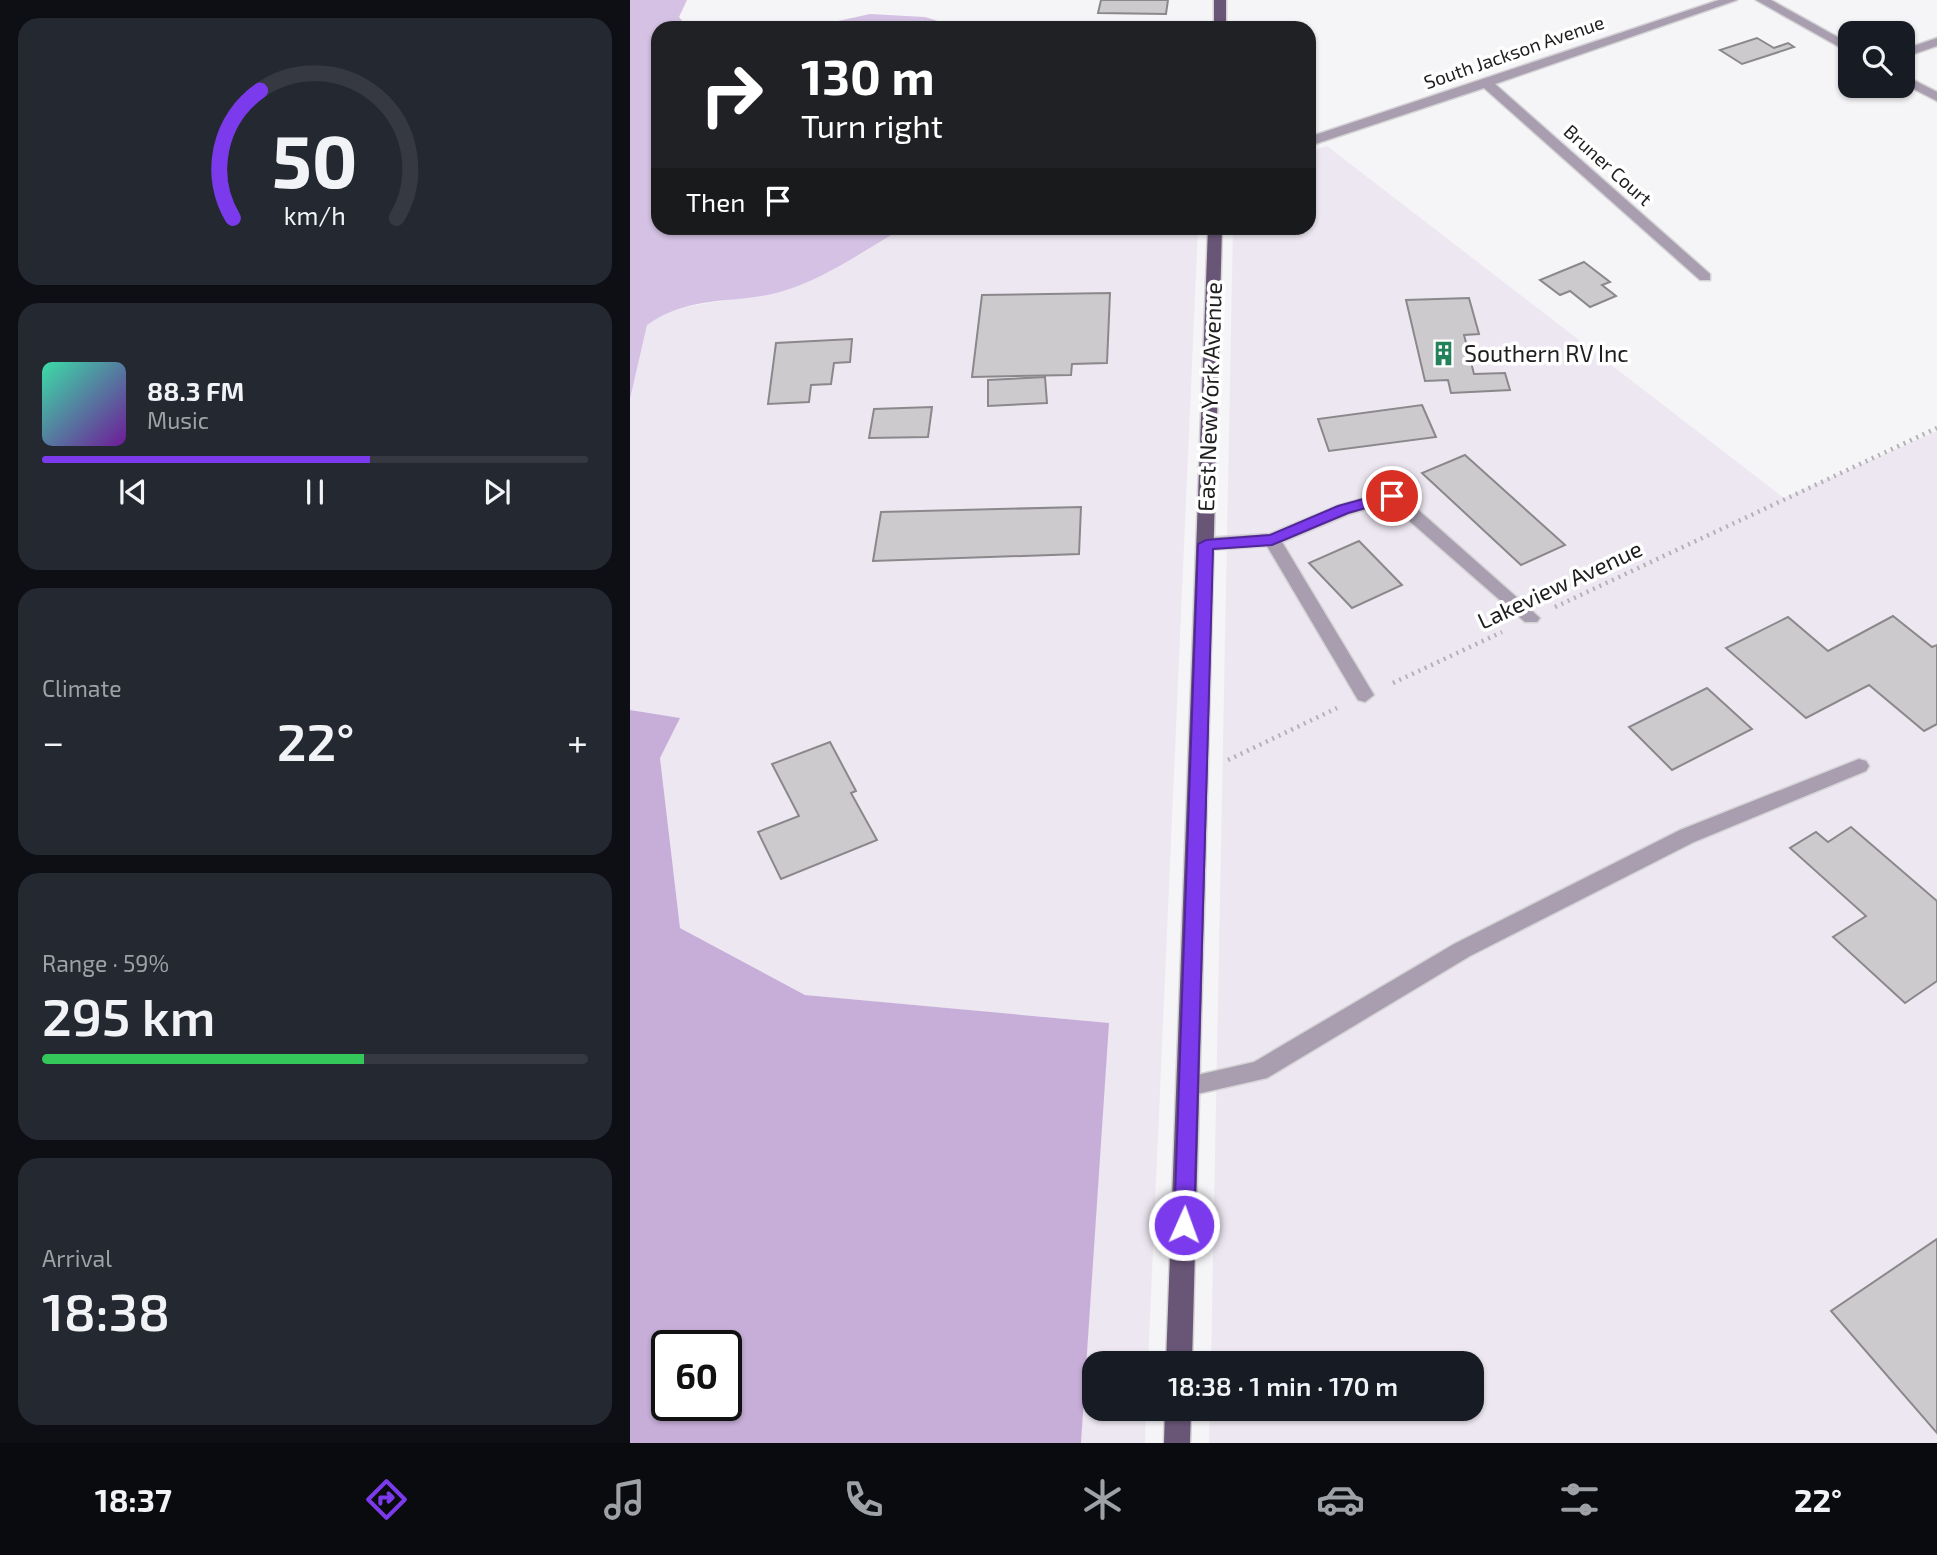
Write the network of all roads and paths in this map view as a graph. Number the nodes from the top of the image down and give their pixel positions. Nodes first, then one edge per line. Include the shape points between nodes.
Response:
1 (1220, 0) edge
2 (1731, 0) edge
3 (1762, 0) edge
4 (1220, 21) edge
5 (1838, 42) edge
6 (1937, 42) edge
7 (1915, 50) edge
8 (1485, 82) junction
9 (1915, 85) edge
10 (1937, 97) edge
11 (1316, 140) edge
12 (1215, 235) edge
13 (1705, 277) dead end
14 (1937, 428) edge
15 (1272, 540) junction
16 (1206, 544) junction
17 (1531, 618) junction
18 (1365, 695) junction
19 (1859, 766) dead end
20 (1199, 773) junction
21 (1188, 1086) junction
22 (1180, 1351) edge
23 (1178, 1421) edge
24 (1177, 1443) edge

1 - 4 main road
2 - 8 street, South Jackson Avenue
3 - 5 street
6 - 7 street
8 - 11 street, South Jackson Avenue
8 - 13 street, Bruner Court
9 - 10 street
12 - 16 main road, East New York Avenue
14 - 17 path, Lakeview Avenue
15 - 16 street
15 - 17 street via 1343,510 1392,496
15 - 18 street
16 - 20 main road, East New York Avenue
17 - 18 path, Lakeview Avenue
18 - 20 path, Lakeview Avenue
19 - 21 street via 1687,836 1462,950 1259,1072
20 - 21 main road, East New York Avenue
21 - 22 main road, East New York Avenue
23 - 24 main road

